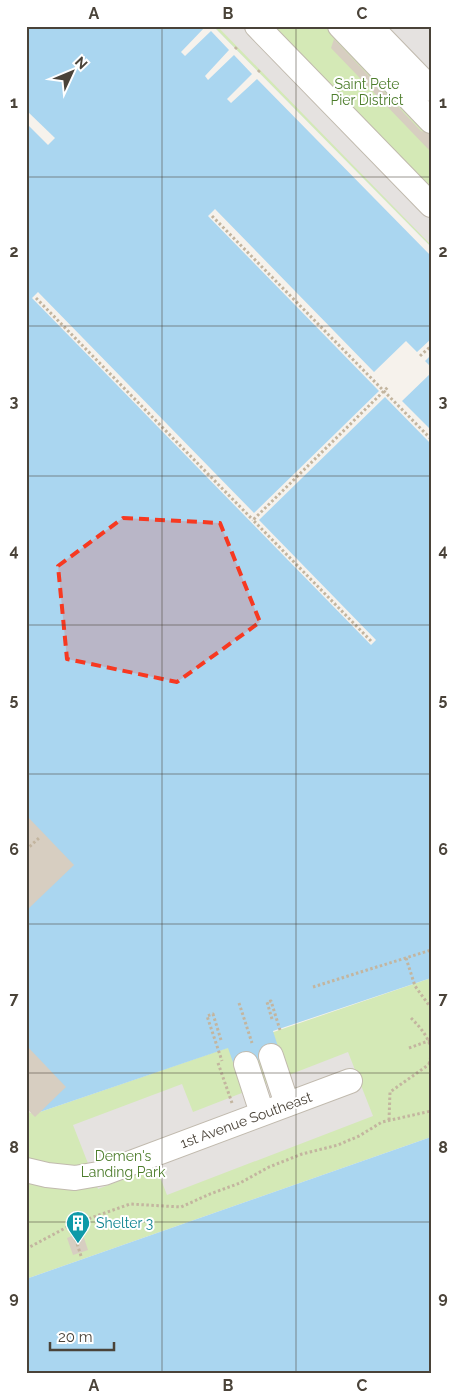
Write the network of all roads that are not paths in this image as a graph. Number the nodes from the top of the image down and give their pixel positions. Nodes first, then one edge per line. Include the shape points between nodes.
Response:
1 (257, 26) edge
2 (340, 26) edge
3 (370, 26) edge
4 (431, 89) edge
5 (431, 121) edge
6 (431, 205) edge
7 (271, 1056) dead end
8 (246, 1064) dead end
9 (350, 1081) dead end
10 (287, 1104) junction
11 (262, 1113) junction
12 (26, 1170) edge

1 - 6 street
2 - 5 street
3 - 4 street
7 - 10 street
8 - 11 street
9 - 10 street, 1st Avenue Southeast
10 - 11 street, 1st Avenue Southeast
11 - 12 street, 1st Avenue Southeast via 104,1173 75,1178 47,1176

